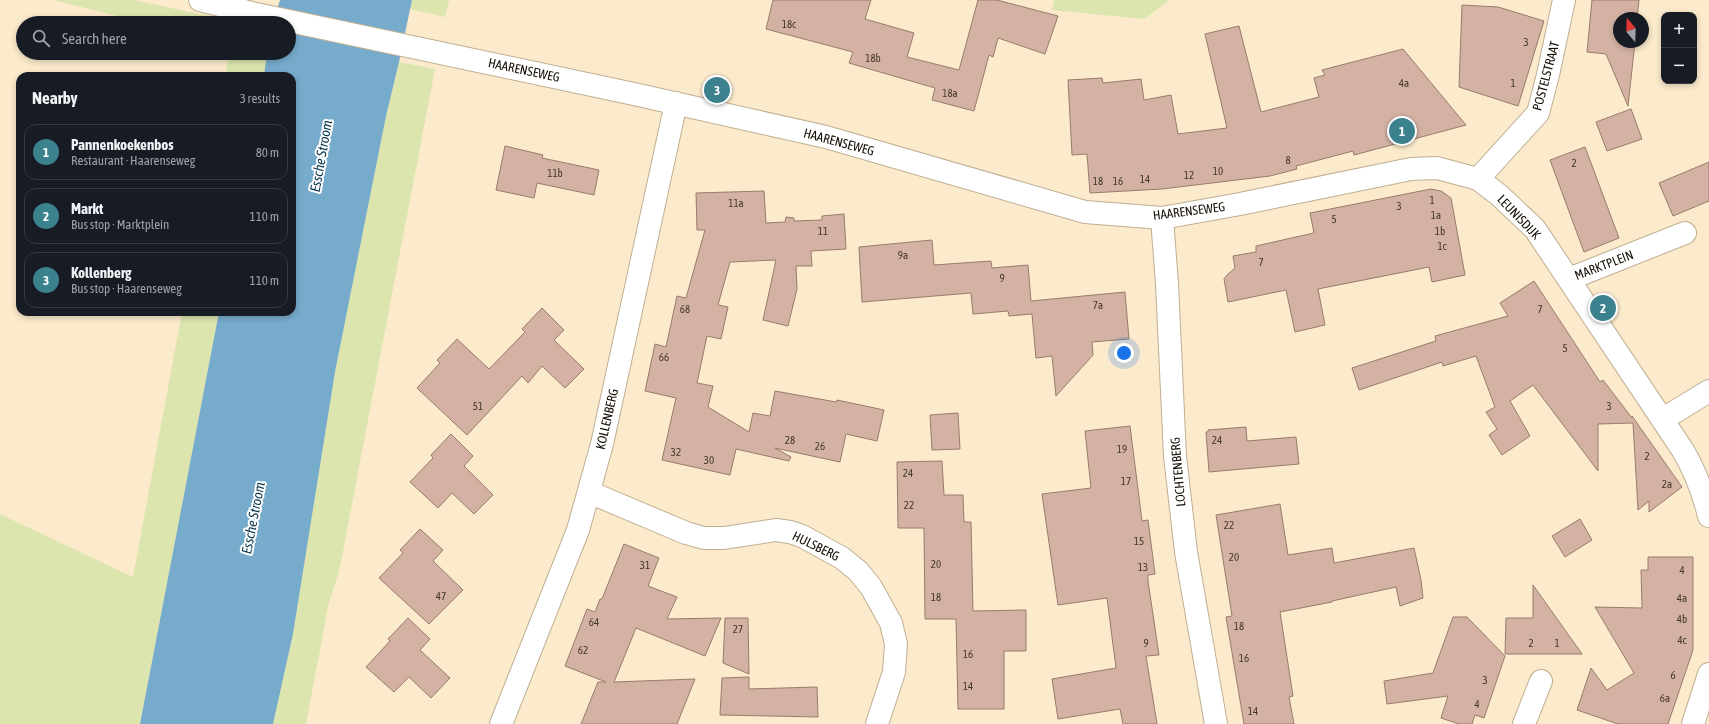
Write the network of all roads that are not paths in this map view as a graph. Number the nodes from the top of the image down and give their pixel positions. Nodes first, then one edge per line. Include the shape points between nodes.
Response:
1 (200, 0) edge
2 (1564, 0) edge
3 (266, 16) edge
4 (296, 22) edge
5 (676, 103) junction
6 (1478, 179) junction
7 (1162, 218) junction
8 (1685, 233) dead end
9 (1569, 279) junction
10 (1709, 391) edge
11 (1663, 419) junction
12 (589, 492) junction
13 (1709, 516) edge
14 (1709, 674) edge
15 (1542, 682) dead end
16 (501, 724) edge
17 (877, 724) edge
18 (1216, 724) edge
19 (1524, 724) edge
20 (1693, 724) edge

1 - 3 street, HAARENSEWEG
2 - 6 street, POSTELSTRAAT via 1538,113
4 - 5 street, HAARENSEWEG
5 - 7 street, HAARENSEWEG via 826,138 1085,212
5 - 12 street, KOLLENBERG via 602,444
6 - 7 street, HAARENSEWEG via 1437,168 1411,169
6 - 9 street, LEUNISDIJK via 1535,229
7 - 18 street, LOCHTENBERG via 1175,456 1186,552
8 - 9 street, MARKTPLEIN
9 - 11 street, MARKTPLEIN
10 - 11 street
11 - 13 street via 1693,467
12 - 16 street, KOLLENBERG via 578,530
12 - 17 street, HULSBERG via 686,533 704,538 724,538 776,530 790,532 842,558 858,571 871,587 891,623 896,644 894,672
14 - 20 street
15 - 19 street

